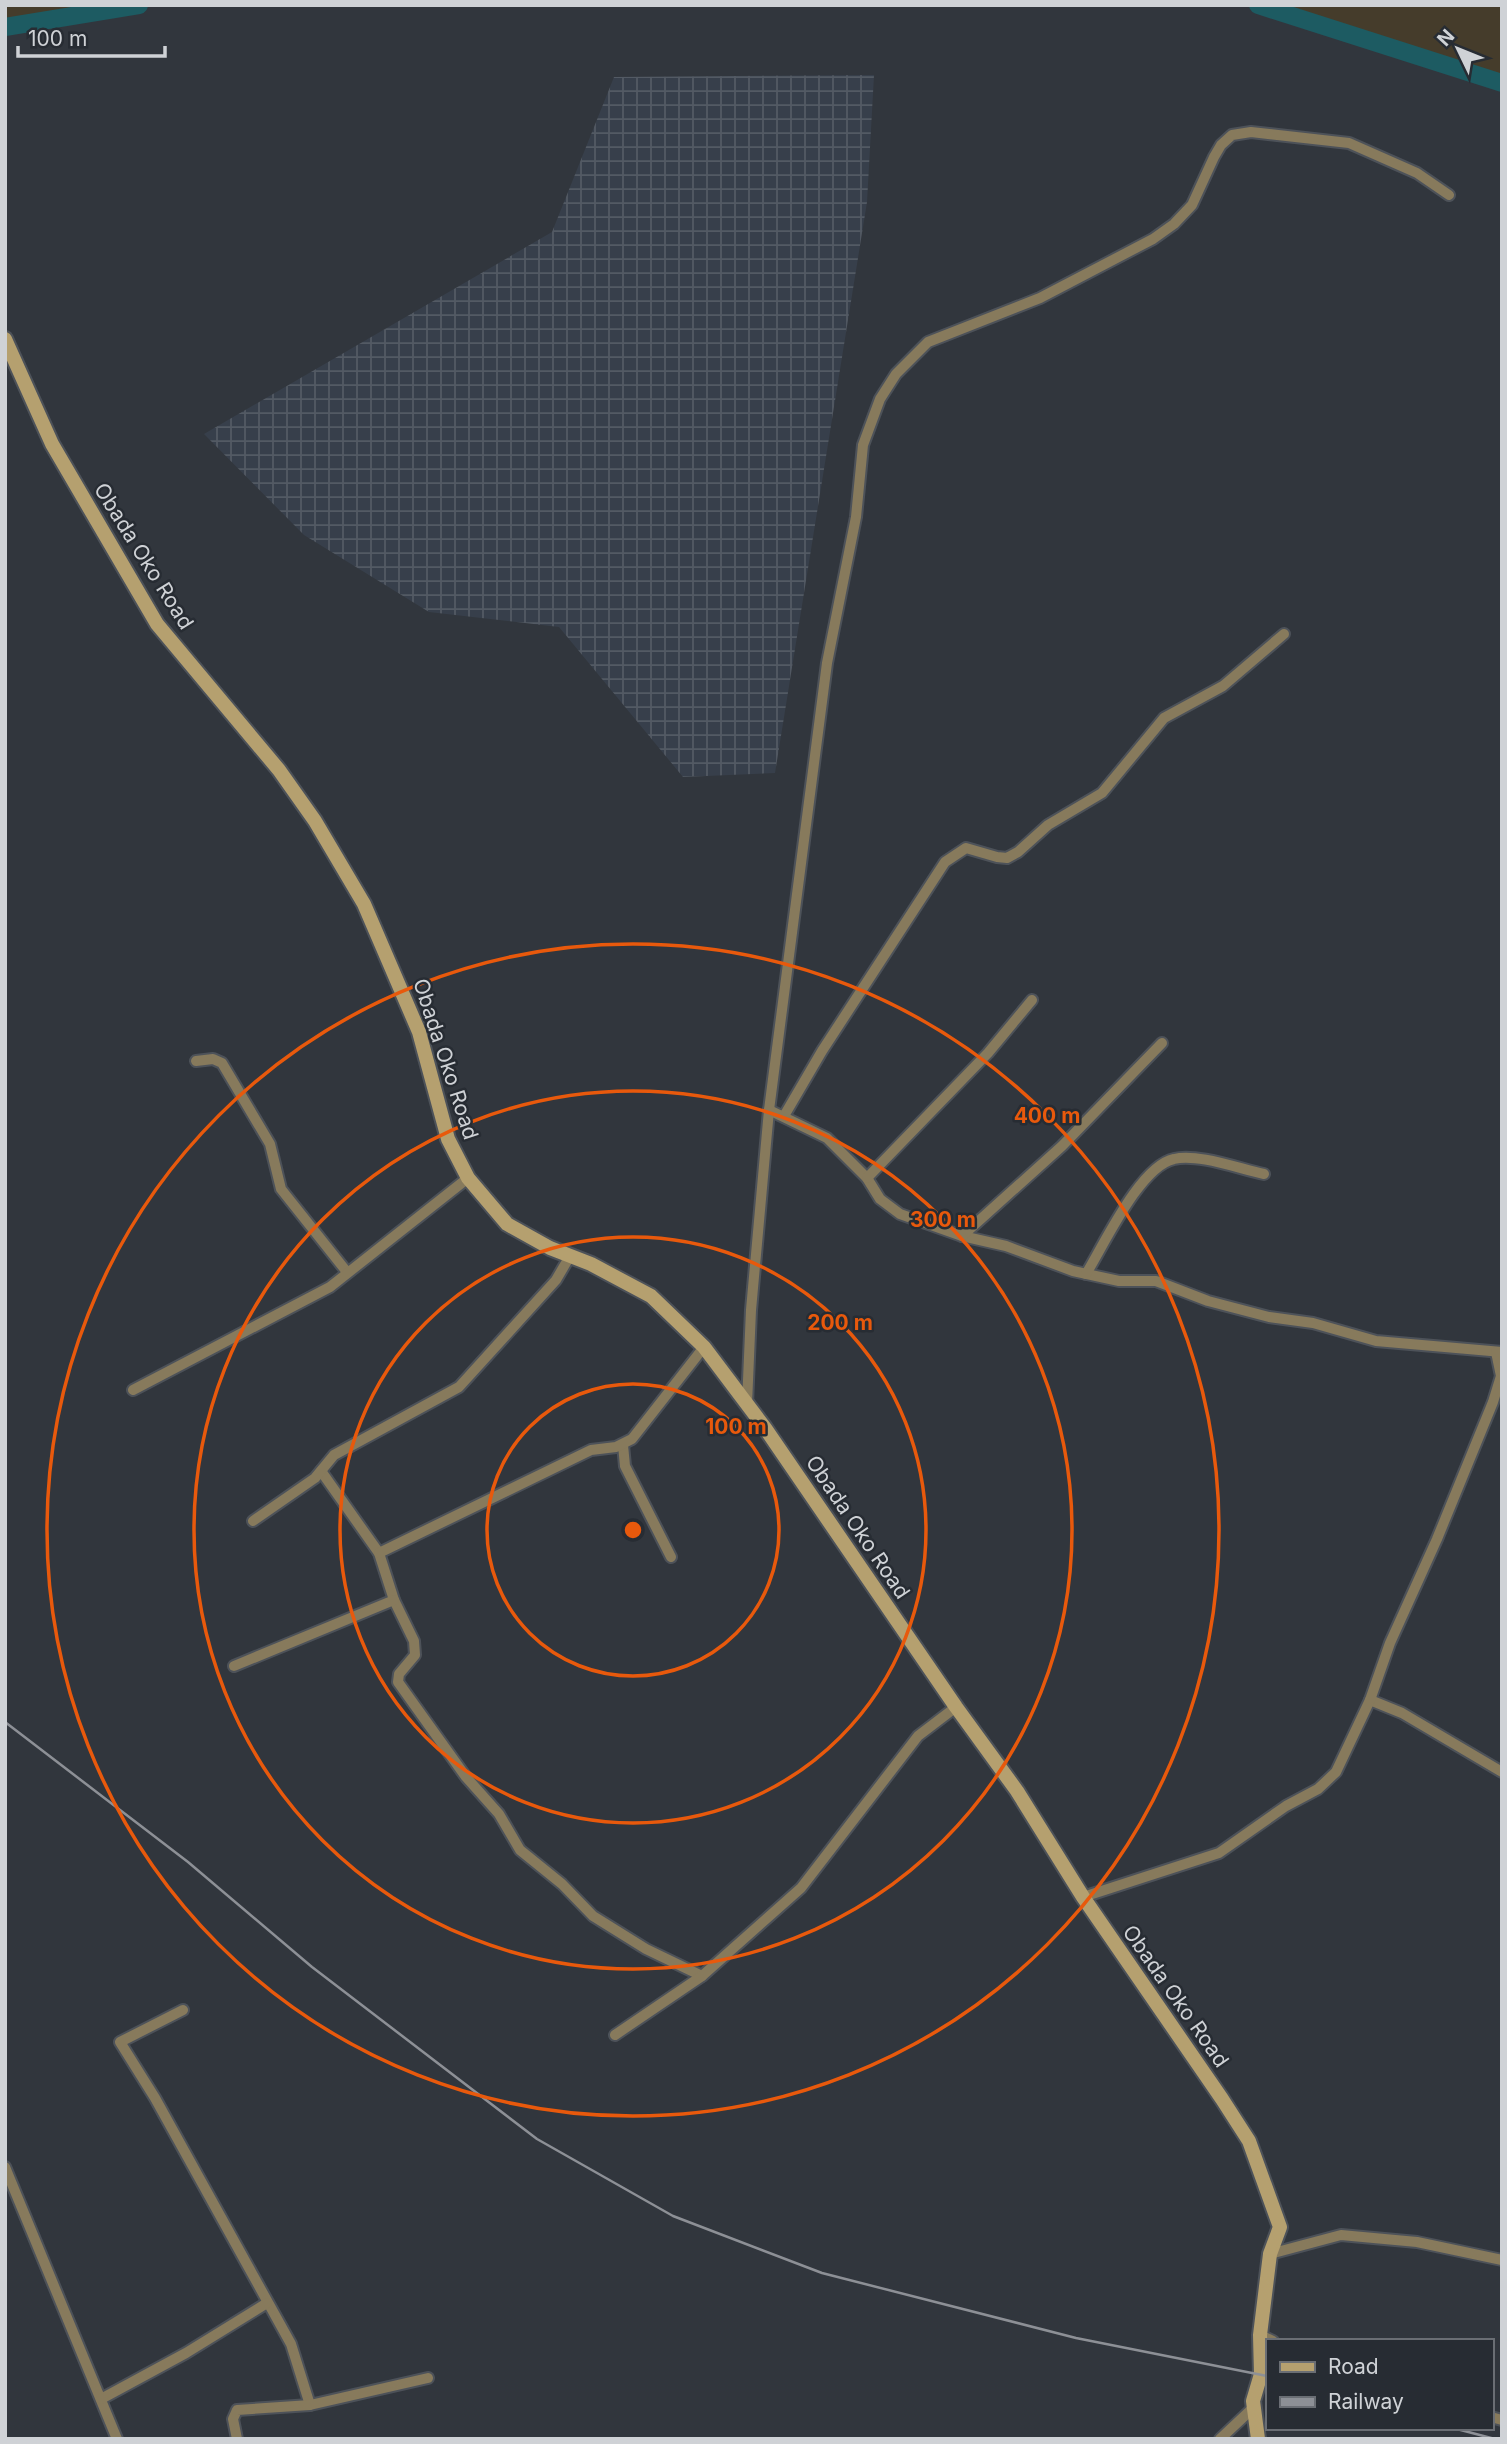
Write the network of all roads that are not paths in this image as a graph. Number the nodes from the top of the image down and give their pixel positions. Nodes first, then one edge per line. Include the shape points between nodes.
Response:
1 (1449, 195) dead end
2 (5, 339) edge
3 (1284, 634) dead end
4 (1032, 1000) dead end
5 (1162, 1043) dead end
6 (196, 1061) dead end
7 (769, 1110) junction
8 (784, 1116) junction
9 (1264, 1174) dead end
10 (468, 1178) junction
11 (867, 1178) junction
12 (962, 1236) junction
13 (569, 1256) junction
14 (347, 1272) junction
15 (1087, 1273) junction
16 (704, 1347) junction
17 (1499, 1352) edge
18 (1501, 1375) edge
19 (133, 1390) dead end
20 (747, 1404) junction
21 (623, 1445) junction
22 (321, 1471) junction
23 (253, 1521) dead end
24 (379, 1553) junction
25 (671, 1557) dead end
26 (394, 1601) junction
27 (234, 1666) dead end
28 (1370, 1700) junction
29 (956, 1707) junction
30 (1502, 1772) edge
31 (1083, 1897) junction
32 (702, 1976) junction
33 (183, 2010) dead end
34 (615, 2035) dead end
35 (5, 2167) edge
36 (1270, 2254) junction
37 (1502, 2260) edge
38 (267, 2303) junction
39 (1267, 2338) edge
40 (1266, 2344) edge
41 (428, 2378) dead end
42 (101, 2399) junction
43 (310, 2405) junction
44 (1253, 2408) junction
45 (117, 2439) edge
46 (237, 2439) edge
47 (1220, 2439) edge
48 (1258, 2439) edge

1 - 7 street via 1416,173 1349,143 1251,132 1232,135 1220,145 1192,205 1153,239 1040,298 928,342 896,374 880,399 863,445 856,517 827,663
2 - 10 main road, Obada Oko Road via 52,444 158,624 279,770 364,904 419,1032 448,1139
3 - 8 street via 1223,686 1164,718 1102,793 1048,825 1018,852 1007,858 965,848 945,862 821,1051
4 - 11 street via 988,1053
5 - 12 street via 1062,1146
6 - 14 street via 222,1063 270,1144 281,1189
7 - 8 street
7 - 20 street
8 - 11 street via 827,1138
9 - 15 street via 1187,1158 1156,1167
10 - 13 main road, Obada Oko Road via 507,1224
10 - 14 street
11 - 12 street via 880,1199 900,1214
12 - 15 street
13 - 16 main road, Obada Oko Road via 651,1296
13 - 22 street via 556,1280 459,1387 334,1455
14 - 19 street via 330,1287
15 - 17 street via 1119,1281 1156,1281 1208,1301 1376,1341
16 - 20 main road, Obada Oko Road
16 - 21 street
17 - 18 street
18 - 28 street
20 - 29 main road, Obada Oko Road
21 - 24 street via 591,1450
21 - 25 street via 625,1466
22 - 23 street
22 - 24 street
24 - 26 street
26 - 27 street
26 - 32 street via 415,1649 398,1682 466,1777 499,1814 520,1850 593,1916 646,1950
28 - 30 street via 1402,1713
28 - 31 street via 1345,1758 1318,1789 1219,1853
29 - 31 main road, Obada Oko Road via 1017,1791
29 - 32 street via 918,1736 801,1888
31 - 36 main road, Obada Oko Road via 1249,2141 1280,2227
32 - 34 street
33 - 38 street via 120,2042
35 - 42 street
36 - 37 street via 1341,2235 1418,2242
36 - 39 main road, Obada Oko Road
38 - 42 street
38 - 43 street via 291,2344
40 - 44 main road, Obada Oko Road
41 - 43 street
42 - 45 street
43 - 46 street via 237,2410 233,2419
44 - 47 street
44 - 48 main road, Obada Oko Road

